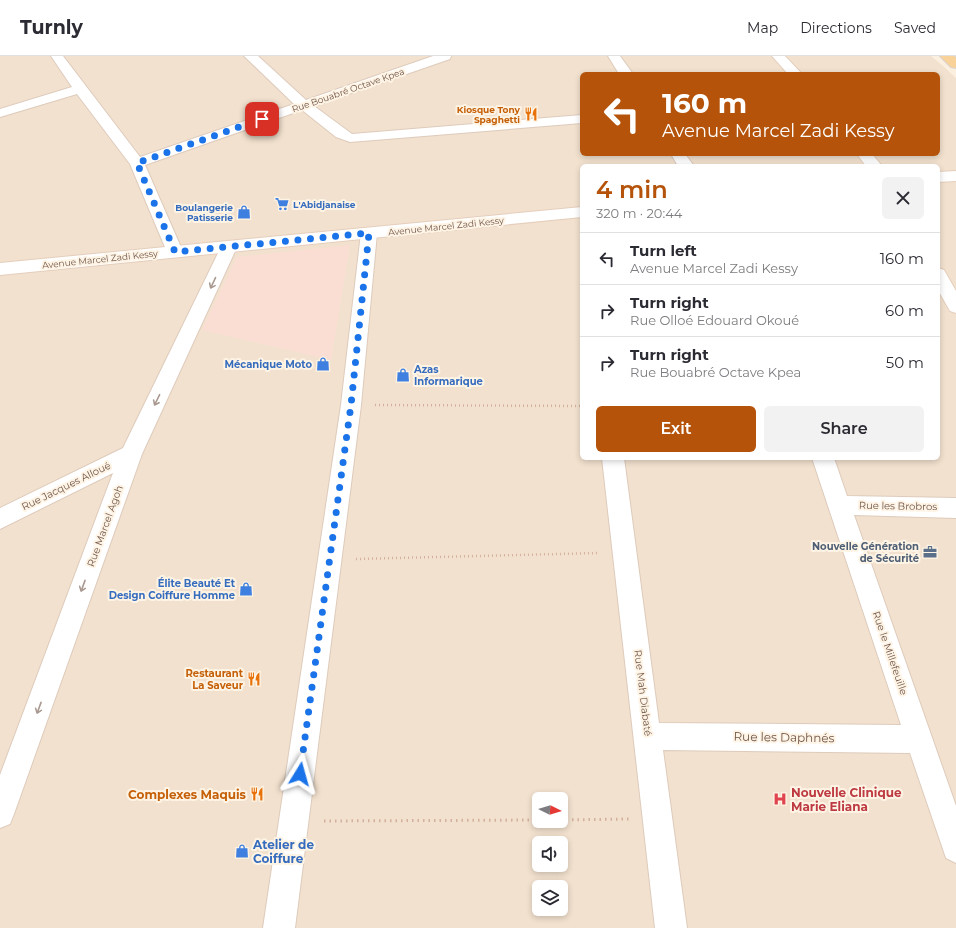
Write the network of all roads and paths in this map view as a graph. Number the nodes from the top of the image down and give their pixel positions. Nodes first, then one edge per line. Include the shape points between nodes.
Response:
1 (57, 56) edge
2 (250, 56) edge
3 (614, 56) edge
4 (778, 56) edge
5 (946, 56) edge
6 (435, 57) edge
7 (956, 64) edge
8 (625, 72) edge
9 (793, 72) edge
10 (80, 89) junction
11 (304, 105) junction
12 (0, 114) edge
13 (580, 119) edge
14 (866, 156) edge
15 (137, 163) junction
16 (872, 164) edge
17 (956, 176) edge
18 (940, 177) edge
19 (580, 212) edge
20 (369, 233) junction
21 (229, 247) junction
22 (175, 252) junction
23 (0, 269) edge
24 (940, 278) edge
25 (956, 307) edge
26 (351, 405) junction
27 (580, 406) edge
28 (131, 454) junction
29 (614, 460) edge
30 (824, 460) edge
31 (839, 505) junction
32 (956, 508) edge
33 (0, 519) edge
34 (625, 552) junction
35 (330, 559) junction
36 (649, 736) junction
37 (919, 739) junction
38 (0, 814) edge
39 (658, 819) junction
40 (532, 820) edge
41 (568, 820) edge
42 (293, 821) junction
43 (956, 848) edge
44 (279, 928) edge
45 (671, 928) edge

1 - 10 street
2 - 11 street
3 - 8 street
4 - 9 street
5 - 7 main road
6 - 11 street, Rue Bouabré Octave Kpea
10 - 12 street
10 - 15 street
11 - 13 street via 350,138
11 - 15 street, Rue Bouabré Octave Kpea
14 - 16 street
15 - 22 street
17 - 18 street
19 - 20 street, Avenue Marcel Zadi Kessy
20 - 21 street, Avenue Marcel Zadi Kessy
20 - 26 street
21 - 22 street, Avenue Marcel Zadi Kessy
21 -> 28 street, Rue Marcel Agoh
22 - 23 street, Avenue Marcel Zadi Kessy
24 - 25 street
26 - 27 path
26 - 35 street
28 - 33 street, Rue Jacques Alloué
28 -> 38 street, Rue Marcel Agoh
29 - 34 street, Rue Mah Diabaté
30 - 31 street, Rue le Millefeuille
31 - 32 street, Rue les Brobros
31 - 37 street, Rue le Millefeuille
34 - 35 path
34 - 36 street, Rue Mah Diabaté
35 - 42 street
36 - 37 street, Rue les Daphnés
36 - 39 street, Rue Mah Diabaté
37 - 43 street, Rue le Millefeuille
39 - 41 path
39 - 45 street, Rue Mah Diabaté
40 - 42 path
42 - 44 street

